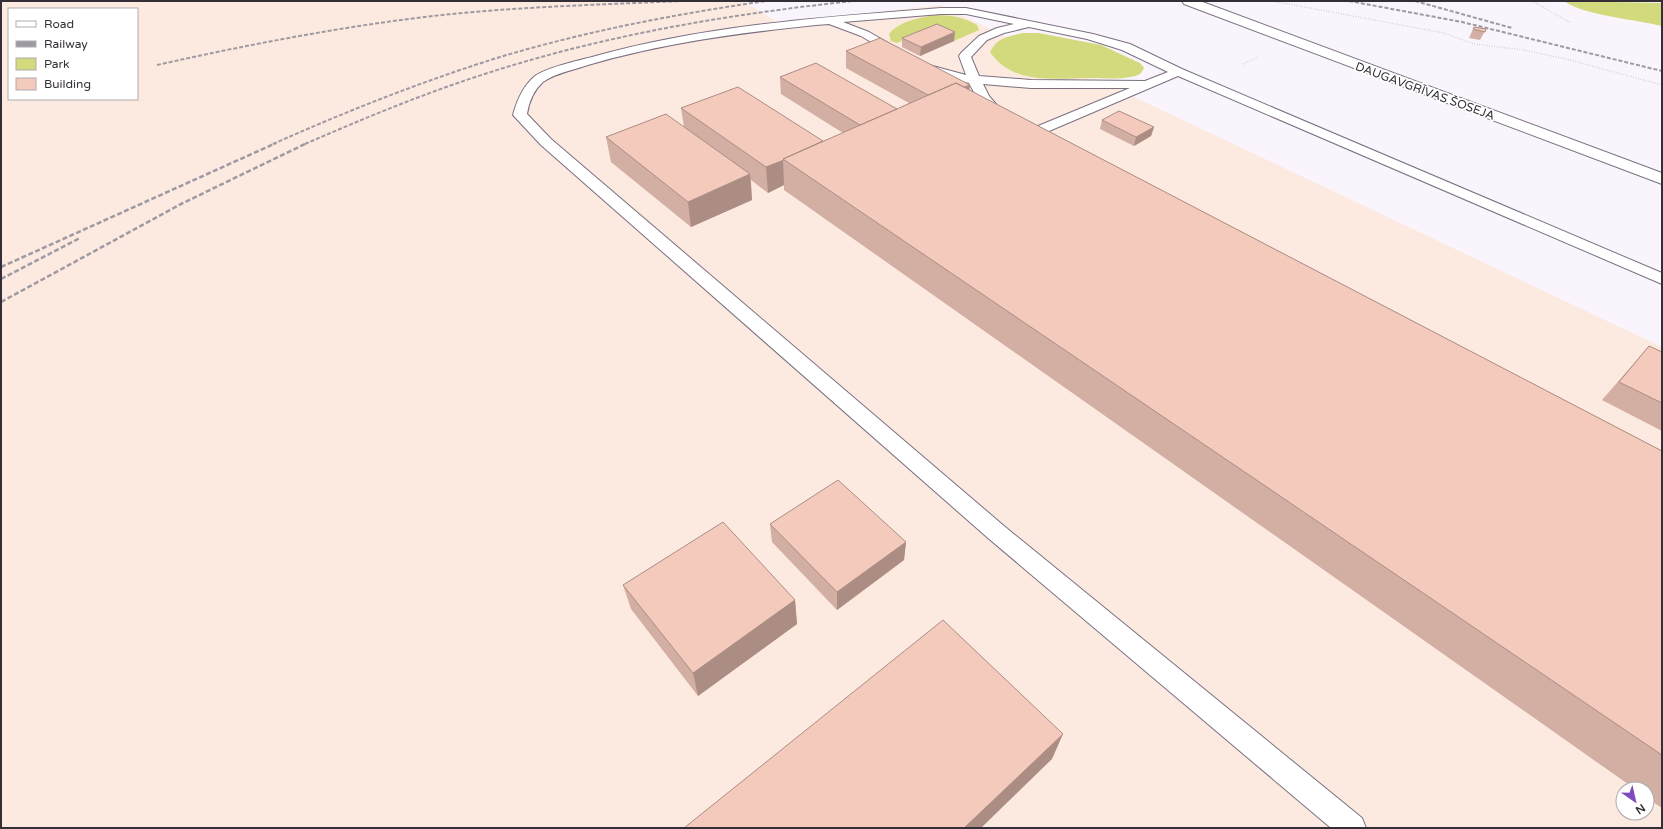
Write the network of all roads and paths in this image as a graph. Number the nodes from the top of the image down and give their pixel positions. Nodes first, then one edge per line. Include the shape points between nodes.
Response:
1 (1188, 1) edge
2 (1272, 1) edge
3 (1532, 1) edge
4 (821, 21) junction
5 (1571, 23) dead end
6 (1040, 26) junction
7 (1178, 72) junction
8 (974, 80) junction
9 (1150, 84) junction
10 (1662, 85) edge
11 (1021, 128) junction
12 (1052, 145) edge
13 (1662, 179) edge
14 (1662, 280) edge
15 (1352, 828) edge

1 - 13 main road, DAUGAVGRĪVAS ŠOSEJA
2 - 10 path via 1444,33 1474,44 1524,50 1606,68
3 - 5 path
4 - 6 lane via 966,11
4 - 8 lane via 841,24 865,34 913,62 963,79
4 - 15 lane via 780,24 710,35 631,50 579,64 545,75 531,86 523,99 520,115 546,142 990,527
6 - 7 lane via 1126,47
6 - 8 lane via 1001,30 983,38 965,56
7 - 9 lane
7 - 14 lane
8 - 9 lane via 1032,84
8 - 11 lane via 983,97 1000,117
9 - 11 lane
11 - 12 lane

